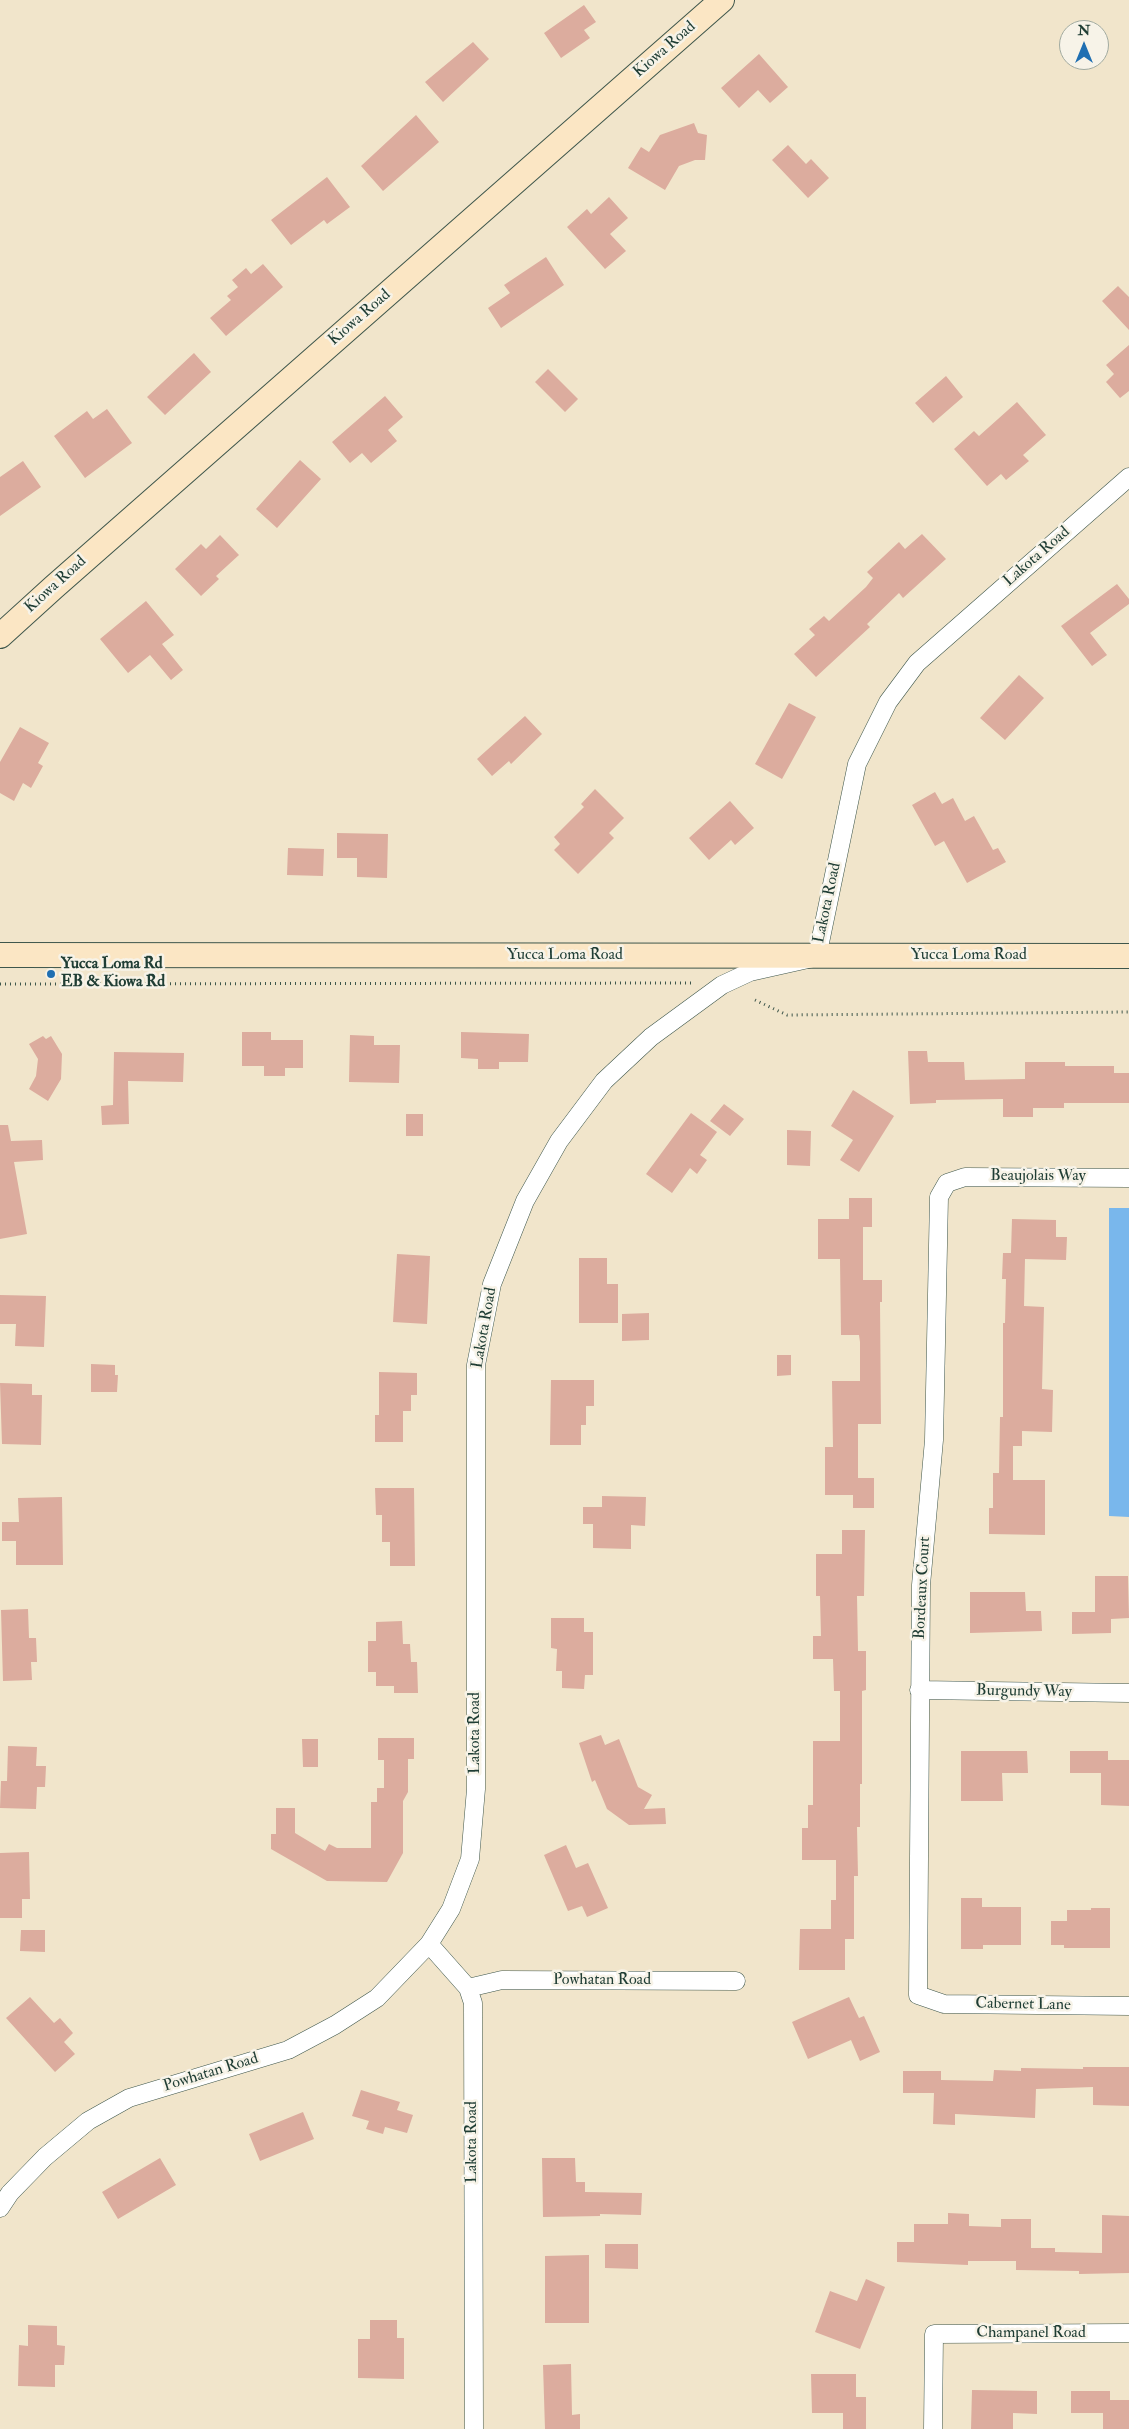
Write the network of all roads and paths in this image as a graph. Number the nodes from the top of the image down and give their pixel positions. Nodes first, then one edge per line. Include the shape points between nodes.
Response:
1 (722, 0) edge
2 (1129, 476) edge
3 (0, 636) edge
4 (0, 955) edge
5 (1129, 956) edge
6 (817, 957) junction
7 (695, 983) dead end
8 (0, 984) edge
9 (755, 1000) dead end
10 (1129, 1012) edge
11 (1129, 1178) edge
12 (947, 1183) joint
13 (919, 1690) junction
14 (1129, 1693) edge
15 (428, 1944) junction
16 (736, 1981) dead end
17 (468, 1988) junction
18 (918, 1996) joint
19 (1129, 2006) edge
20 (0, 2208) edge
21 (1129, 2333) edge
22 (474, 2429) edge
23 (933, 2429) edge

1 - 3 main road, Kiowa Road
2 - 6 street, Lakota Road via 917,663 888,702 856,764
4 - 6 main road, Yucca Loma Road
5 - 6 main road, Yucca Loma Road
6 - 15 street, Lakota Road via 750,972 722,985 652,1037 604,1081 559,1141 526,1201 492,1284 476,1365 476,1789 470,1859 451,1909
7 - 8 path
9 - 10 path via 787,1015
11 - 12 street, Beaujolais Way via 965,1176
12 - 13 street, Bordeaux Court via 939,1197 934,1440 921,1585
13 - 14 street, Burgundy Way
13 - 18 street, Bordeaux Court
15 - 17 street
15 - 20 street, Powhatan Road via 377,1998 288,2050 129,2098 88,2121 45,2157
16 - 17 street, Powhatan Road via 502,1980
17 - 22 street, Lakota Road via 473,2003
18 - 19 street, Cabernet Lane via 944,2004
21 - 23 street, Champanel Road via 934,2334

